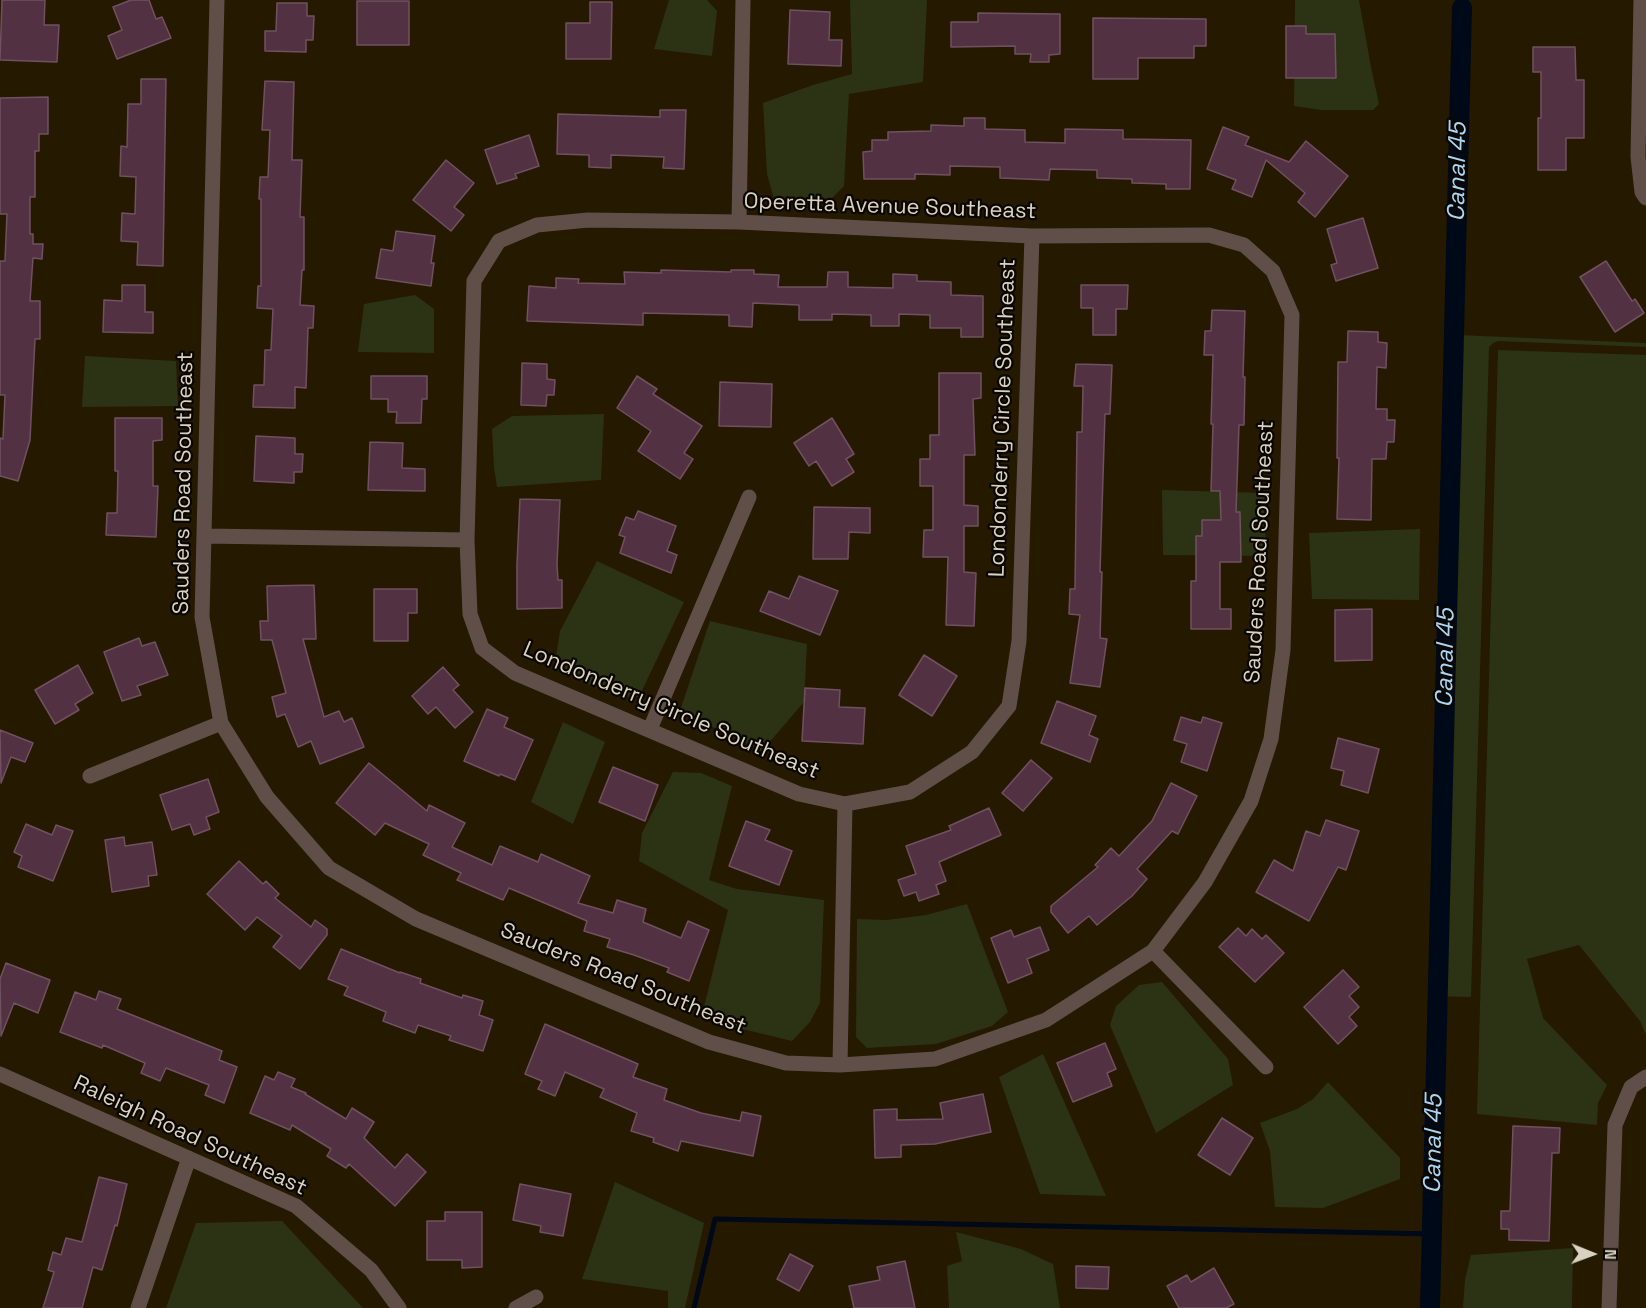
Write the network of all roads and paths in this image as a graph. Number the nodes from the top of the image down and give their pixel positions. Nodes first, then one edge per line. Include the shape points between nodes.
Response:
1 (217, 0) edge
2 (743, 0) edge
3 (1641, 0) edge
4 (1646, 198) edge
5 (739, 222) junction
6 (1032, 236) junction
7 (499, 242) joint
8 (1272, 272) joint
9 (749, 497) dead end
10 (205, 536) junction
11 (467, 540) junction
12 (221, 723) junction
13 (650, 729) junction
14 (90, 776) dead end
15 (845, 804) junction
16 (1153, 951) junction
17 (840, 1065) junction
18 (1266, 1067) dead end
19 (0, 1074) edge
20 (1646, 1077) edge
21 (189, 1158) junction
22 (536, 1297) dead end
23 (138, 1308) edge
24 (399, 1308) edge
25 (516, 1308) edge
26 (1610, 1308) edge

1 - 10 street, Sauders Road Southeast
2 - 5 street
3 - 4 street via 1638,156
5 - 6 street, Operetta Avenue Southeast
5 - 7 street, Operetta Avenue Southeast via 588,220 537,225
6 - 8 street, Operetta Avenue Southeast via 1209,235 1244,245
6 - 15 street, Londonderry Circle Southeast via 1019,641 1009,706 972,752 910,792
7 - 11 street, Londonderry Circle Southeast via 474,281
8 - 16 street, Sauders Road Southeast via 1292,315 1283,650 1270,739 1251,801 1205,882
9 - 13 street
10 - 11 street
10 - 12 street, Sauders Road Southeast via 202,617
11 - 13 street, Londonderry Circle Southeast via 470,614 482,648 515,672
12 - 14 street
12 - 17 street, Sauders Road Southeast via 267,797 329,868 416,920 709,1042 786,1063
13 - 15 street, Londonderry Circle Southeast via 799,794
15 - 17 street
16 - 17 street, Sauders Road Southeast via 1046,1020 935,1059
16 - 18 street
19 - 21 street, Raleigh Road Southeast
20 - 26 street via 1631,1087 1615,1125
21 - 23 street
21 - 24 street, Raleigh Road Southeast via 296,1206 371,1270
22 - 25 street

